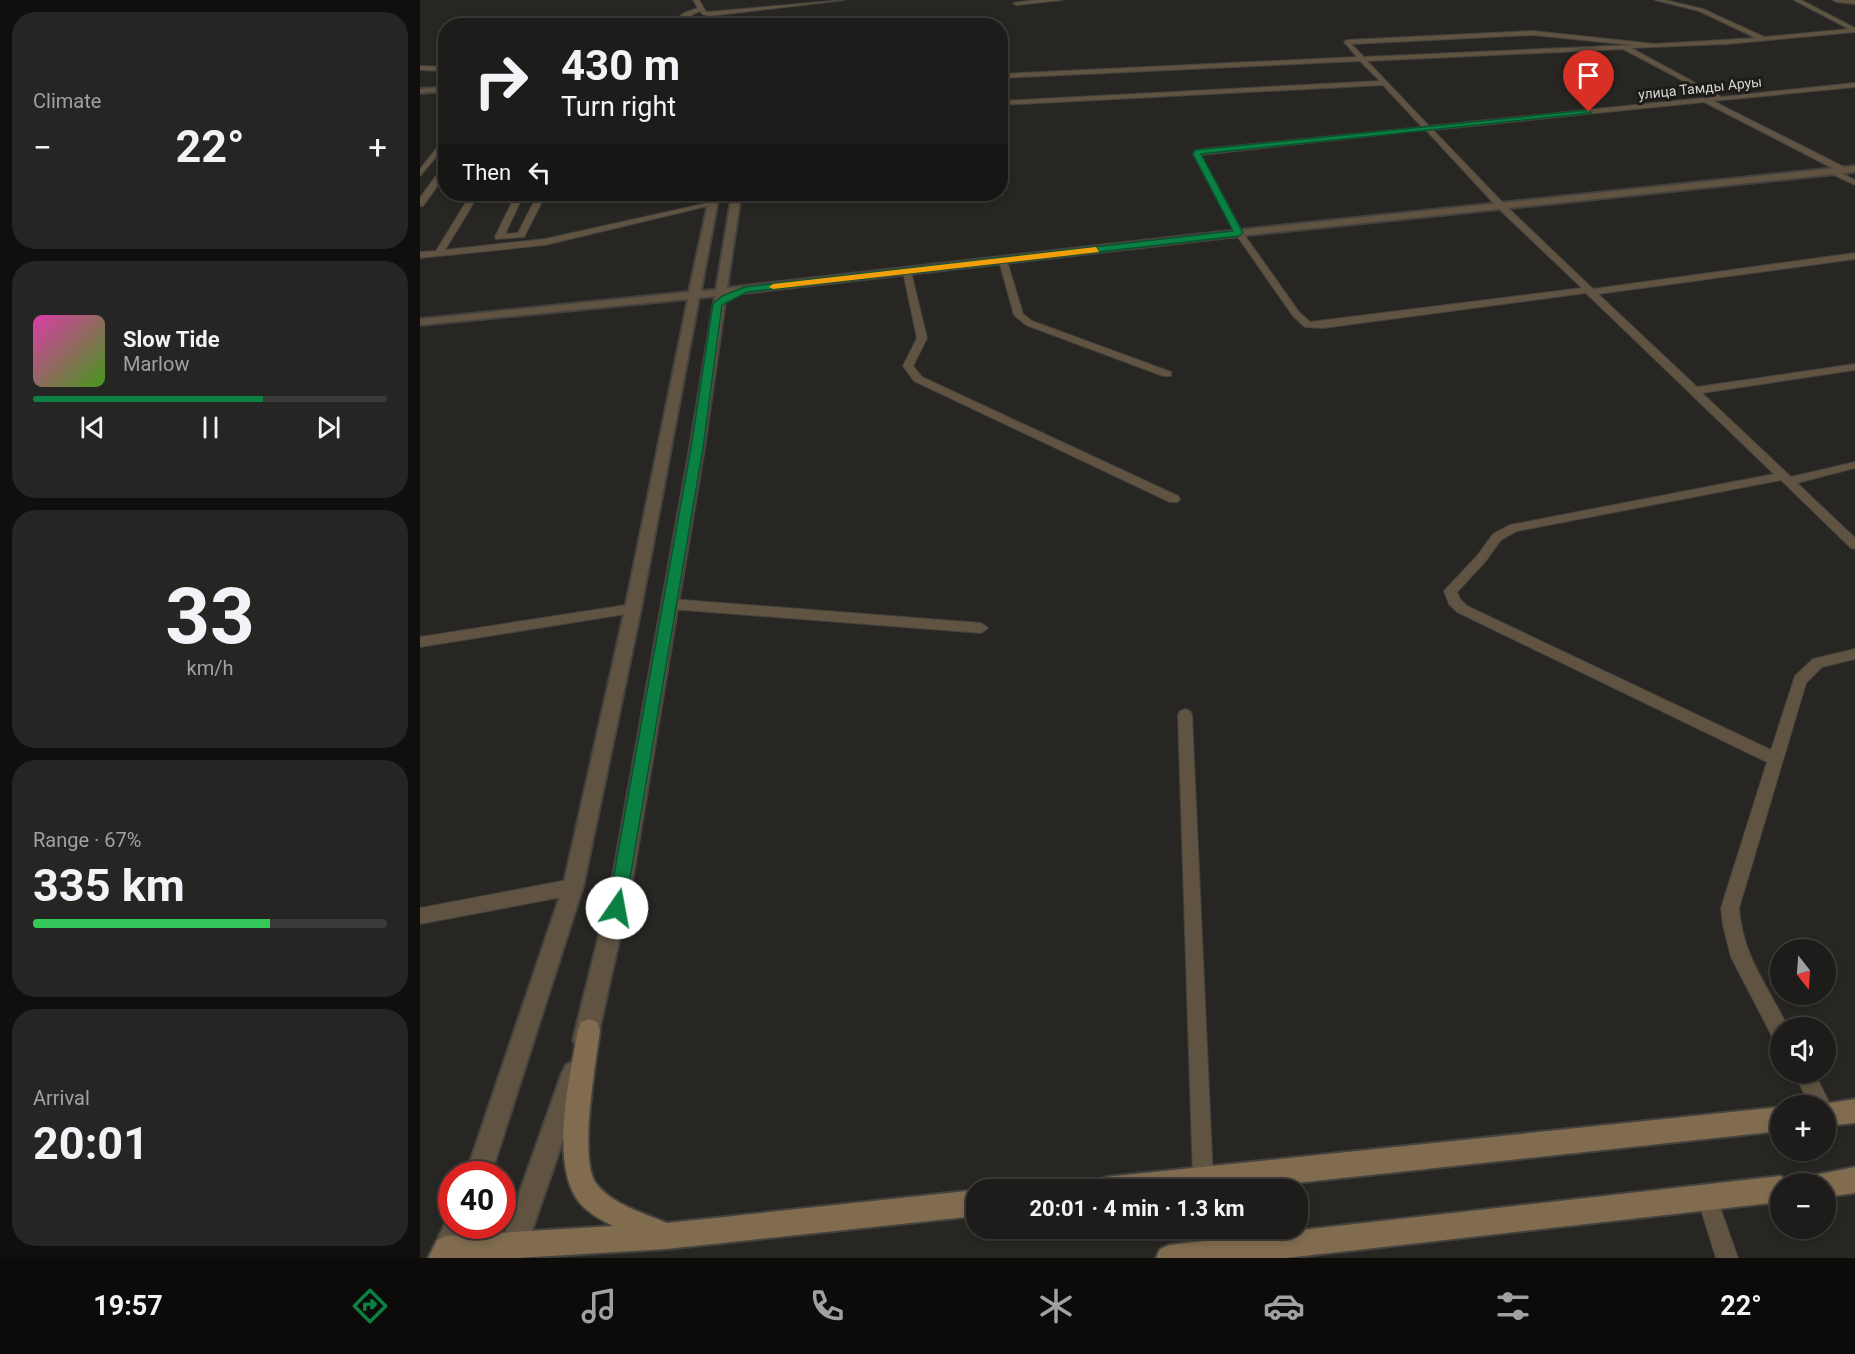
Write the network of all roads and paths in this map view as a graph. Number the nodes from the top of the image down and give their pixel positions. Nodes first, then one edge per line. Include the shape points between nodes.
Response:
1 (696, 0) edge
2 (841, 0) edge
3 (1059, 0) edge
4 (1658, 0) edge
5 (1797, 0) edge
6 (1836, 0) edge
7 (1855, 2) edge
8 (1016, 3) dead end
9 (701, 9) junction
10 (680, 18) edge
11 (1855, 30) edge
12 (1762, 38) junction
13 (1653, 45) junction
14 (1624, 47) junction
15 (1362, 58) junction
16 (420, 68) edge
17 (438, 69) edge
18 (1008, 76) edge
19 (1385, 83) junction
20 (1855, 85) edge
21 (438, 90) edge
22 (420, 91) edge
23 (1718, 97) junction
24 (1703, 99) junction
25 (1008, 103) edge
26 (1429, 129) junction
27 (438, 150) edge
28 (1855, 169) edge
29 (1838, 171) junction
30 (420, 174) edge
31 (438, 179) edge
32 (1855, 183) edge
33 (434, 185) junction
34 (438, 185) edge
35 (420, 186) edge
36 (472, 201) edge
37 (517, 201) edge
38 (538, 201) edge
39 (705, 201) edge
40 (713, 201) edge
41 (735, 201) edge
42 (420, 204) edge
43 (1502, 207) junction
44 (1239, 233) junction
45 (438, 254) junction
46 (420, 255) edge
47 (1855, 256) edge
48 (1004, 261) junction
49 (907, 272) junction
50 (745, 290) junction
51 (1590, 291) junction
52 (719, 293) junction
53 (693, 295) junction
54 (420, 322) edge
55 (1855, 367) edge
56 (1167, 374) dead end
57 (1693, 391) junction
58 (1855, 465) edge
59 (1787, 479) junction
60 (1174, 499) dead end
61 (1855, 545) edge
62 (670, 604) junction
63 (633, 609) junction
64 (981, 628) dead end
65 (420, 642) edge
66 (1855, 654) edge
67 (1185, 715) dead end
68 (1776, 759) junction
69 (573, 887) junction
70 (420, 916) edge
71 (1772, 1017) edge
72 (589, 1030) junction
73 (1855, 1111) edge
74 (1836, 1113) edge
75 (1770, 1120) edge
76 (482, 1161) edge
77 (1203, 1179) joint
78 (1855, 1180) edge
79 (1836, 1182) edge
80 (1770, 1189) edge
81 (1707, 1197) junction
82 (966, 1204) edge
83 (666, 1236) junction
84 (451, 1239) edge
85 (511, 1252) edge
86 (1268, 1252) edge
87 (444, 1254) edge
88 (1169, 1258) edge
89 (1727, 1258) edge

1 - 9 street
2 - 9 street via 709,14
3 - 8 street
4 - 12 street via 1701,10
5 - 11 street
6 - 7 street
9 - 10 street
11 - 12 street
12 - 13 street
13 - 14 street
13 - 15 street via 1533,33 1347,42
14 - 15 street
14 - 23 street
15 - 18 street
15 - 19 street
16 - 17 street
19 - 25 street
19 - 26 street
20 - 23 street, улица Тамды Аруы
21 - 22 street
23 - 24 street, улица Тамды Аруы
24 - 26 street, улица Тамды Аруы
24 - 29 street
26 - 43 street
26 - 44 street, улица Тамды Аруы via 1202,151 1197,154
27 - 30 street
28 - 29 street
29 - 32 street
29 - 43 street
31 - 33 street
33 - 34 street
33 - 35 street
33 - 42 street
36 - 45 street
37 - 38 street via 499,237 521,235
39 - 45 street via 545,242
40 - 53 street
41 - 52 street
43 - 44 street
43 - 51 street
44 - 48 street
44 - 51 street via 1308,325
45 - 46 street
47 - 51 street
48 - 49 street
48 - 56 street via 1020,315 1029,323
49 - 50 street
49 - 60 street via 922,338 908,366 918,379
50 - 52 street via 730,295
50 - 52 street via 727,286
51 - 57 street
52 - 53 street
52 - 62 street
53 - 54 street
53 - 63 street
55 - 57 street
57 - 59 street
58 - 59 street
59 - 61 street
59 - 68 street via 1514,528 1497,537 1450,591 1462,609
62 - 64 street
62 - 72 street via 621,887
63 - 65 street
63 - 69 street
66 - 68 street via 1818,663 1800,680
67 - 77 street
68 - 71 street via 1730,908 1734,948
69 - 70 street
69 - 76 street
72 - 83 main road via 574,1151 586,1192 616,1214
72 - 85 street
73 - 74 main road
75 - 77 main road
78 - 79 main road
80 - 81 main road
81 - 86 main road
81 - 89 street
82 - 83 main road
83 - 85 main road
84 - 87 street
85 - 87 main road
86 - 88 main road

